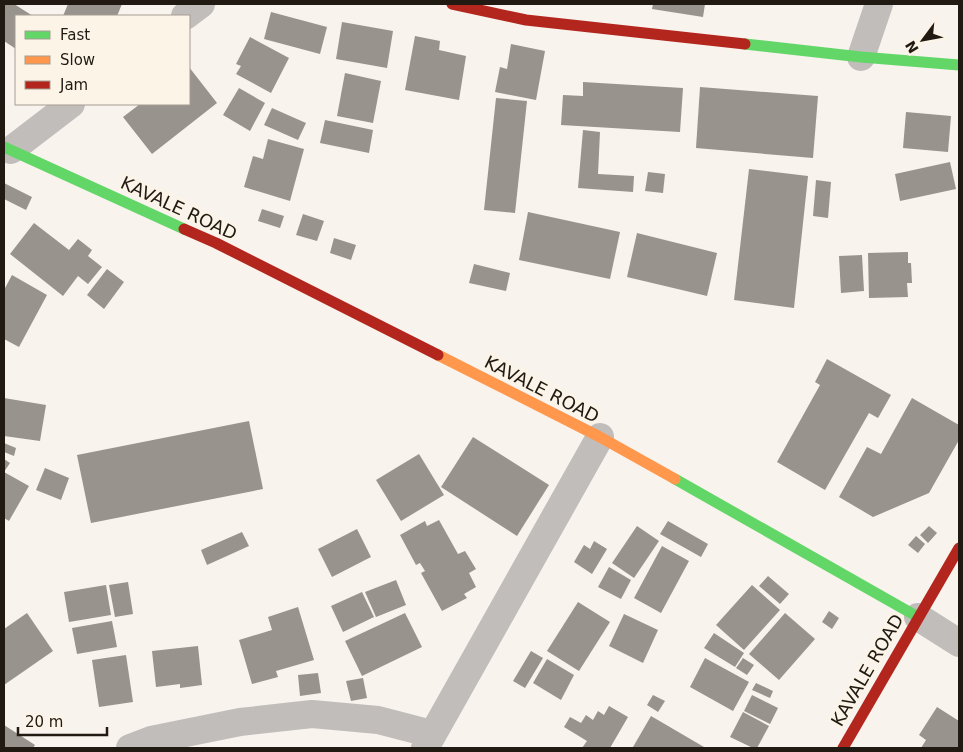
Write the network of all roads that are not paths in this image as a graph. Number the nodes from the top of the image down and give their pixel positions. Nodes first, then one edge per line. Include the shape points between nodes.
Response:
1 (201, 4) edge
2 (452, 4) edge
3 (878, 4) edge
4 (529, 12) edge
5 (186, 15) edge
6 (861, 57) junction
7 (959, 66) edge
8 (70, 105) edge
9 (7, 149) edge
10 (600, 438) junction
11 (959, 548) edge
12 (918, 617) junction
13 (959, 643) edge
14 (429, 741) edge
15 (130, 748) edge
16 (843, 748) edge

1 - 5 street
2 - 4 street
3 - 6 street
4 - 6 street
6 - 7 street
8 - 9 street
9 - 10 street, KAVALE ROAD via 216,242
10 - 12 street, KAVALE ROAD
10 - 14 street
11 - 12 street
12 - 13 street
12 - 16 street, KAVALE ROAD
14 - 15 street via 378,720 312,714 240,722 151,740

